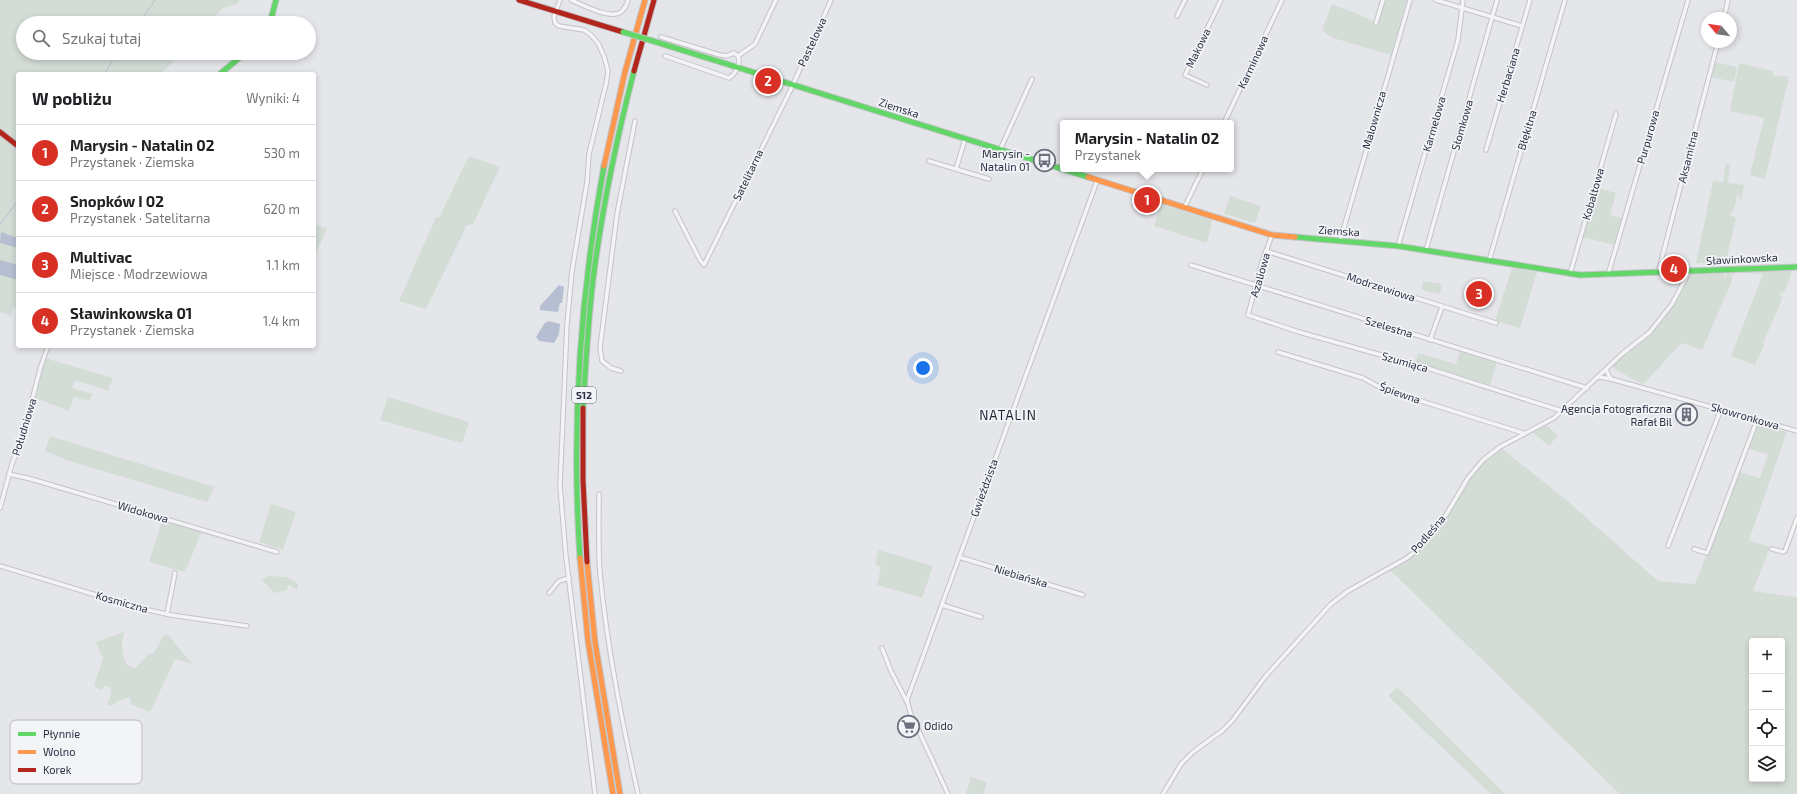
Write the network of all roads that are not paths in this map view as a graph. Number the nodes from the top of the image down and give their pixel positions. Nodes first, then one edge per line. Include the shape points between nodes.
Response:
1 (276, 0) edge
2 (519, 0) edge
3 (560, 0) edge
4 (571, 0) edge
5 (628, 0) edge
6 (645, 0) edge
7 (654, 0) edge
8 (776, 0) edge
9 (831, 0) edge
10 (1184, 0) edge
11 (1221, 0) edge
12 (1282, 0) edge
13 (1383, 0) edge
14 (1410, 0) edge
15 (1436, 0) edge
16 (1463, 0) edge
17 (1497, 0) edge
18 (1530, 0) edge
19 (1565, 0) edge
20 (1688, 0) edge
21 (1728, 0) edge
22 (1461, 7) junction
23 (556, 11) junction
24 (1725, 12) edge
25 (272, 16) edge
26 (1177, 16) dead end
27 (1492, 17) junction
28 (1376, 23) dead end
29 (1522, 26) junction
30 (661, 37) dead end
31 (1716, 48) edge
32 (665, 56) dead end
33 (738, 56) junction
34 (237, 60) edge
35 (737, 67) junction
36 (222, 72) edge
37 (1032, 79) dead end
38 (793, 84) junction
39 (1207, 85) dead end
40 (1616, 114) dead end
41 (1225, 120) edge
42 (635, 121) dead end
43 (0, 132) edge
44 (966, 139) junction
45 (16, 144) edge
46 (1000, 150) junction
47 (1486, 150) dead end
48 (929, 161) dead end
49 (956, 169) junction
50 (1060, 169) edge
51 (1069, 172) edge
52 (1202, 172) edge
53 (989, 179) dead end
54 (1097, 181) junction
55 (1184, 208) junction
56 (675, 211) dead end
57 (1272, 235) junction
58 (1340, 241) junction
59 (1398, 246) junction
60 (1266, 250) junction
61 (1426, 250) junction
62 (1489, 261) junction
63 (1191, 265) dead end
64 (1797, 267) edge
65 (1689, 272) junction
66 (1658, 273) junction
67 (1570, 274) junction
68 (1608, 275) junction
69 (1256, 286) junction
70 (1442, 307) junction
71 (1248, 315) joint
72 (1496, 323) dead end
73 (1430, 340) junction
74 (47, 348) edge
75 (1278, 352) dead end
76 (1606, 370) junction
77 (621, 371) dead end
78 (1599, 377) junction
79 (1611, 379) junction
80 (1587, 388) junction
81 (1721, 409) junction
82 (1562, 411) junction
83 (1757, 420) junction
84 (1797, 431) edge
85 (1523, 434) junction
86 (9, 474) junction
87 (599, 494) dead end
88 (0, 508) edge
89 (1797, 518) edge
90 (1668, 546) dead end
91 (1694, 549) dead end
92 (1772, 549) dead end
93 (277, 552) dead end
94 (959, 557) junction
95 (0, 566) edge
96 (175, 573) dead end
97 (569, 578) junction
98 (549, 593) dead end
99 (1083, 595) dead end
100 (942, 605) junction
101 (167, 614) junction
102 (981, 617) dead end
103 (247, 626) dead end
104 (882, 648) dead end
105 (907, 702) junction
106 (595, 794) edge
107 (613, 794) edge
108 (620, 794) edge
109 (638, 794) edge
110 (948, 794) edge
111 (1163, 794) edge

1 - 25 main road
2 - 23 main road, Ziemska
3 - 23 street
4 - 5 street via 614,15 623,10
6 - 107 main road, S12 via 620,88 602,168 587,261 579,345 576,449 580,557 592,668
7 - 108 main road, S12 via 625,102 605,195 592,281 584,384 583,485 588,576 598,667
8 - 33 street via 755,44
9 - 38 street, Pastelowa
10 - 26 street
11 - 39 street, Makowa via 1185,75
12 - 41 street, Karminowa
13 - 28 street
14 - 58 street, Malownicza
15 - 22 street
16 - 22 street, Karmelowa
17 - 27 street, Słomkowa
18 - 29 street, Herbaciana
19 - 62 street, Błękitna
20 - 68 street, Purpurowa
21 - 24 street
22 - 27 street
22 - 59 street, Karmelowa via 1458,40
23 - 35 main road, Ziemska, bridge
23 - 97 street via 556,24 584,30 594,38 604,56 608,71 589,154 567,324 560,490
27 - 29 street
27 - 61 street, Słomkowa
29 - 47 street, Herbaciana
30 - 33 street via 720,55 734,53
31 - 66 street, Aksamitna
32 - 35 street via 730,78
33 - 35 street
34 - 36 main road
35 - 38 main road, Ziemska
37 - 46 street
38 - 44 main road, Ziemska
38 - 56 street, Satelitarna via 704,265
40 - 67 street, Kobaltowa
42 - 77 street via 617,214 600,348 602,361 611,368
43 - 45 main road
44 - 46 main road, Ziemska
44 - 49 street
46 - 50 main road, Ziemska
48 - 49 street
49 - 53 street
51 - 54 main road, Ziemska
52 - 55 street
54 - 55 main road, Ziemska
54 - 94 street, Gwieździsta
55 - 57 main road, Ziemska
57 - 58 main road, Ziemska
57 - 60 street, Azaliowa
58 - 59 main road, Ziemska
59 - 61 main road, Ziemska
60 - 69 street, Azaliowa
60 - 70 street, Modrzewiowa
61 - 62 main road, Ziemska
62 - 67 main road, Ziemska
63 - 69 street, Szelestna
64 - 65 main road, Sławinkowska
65 - 66 main road, Ziemska
65 - 76 street, Podleśna via 1658,324
66 - 68 main road, Ziemska
67 - 68 main road, Ziemska
69 - 71 street, Azaliowa
69 - 73 street, Szelestna
70 - 72 street, Modrzewiowa
70 - 73 street
71 - 82 street, Szumiąca
73 - 80 street, Szelestna
74 - 86 street, Południowa via 23,436
75 - 85 street, Śpiewna via 1363,378 1383,389
76 - 78 street, Podleśna
76 - 79 street
78 - 79 street, Skowronkowa
78 - 80 street, Podleśna
79 - 81 street, Skowronkowa
80 - 82 street, Podleśna
81 - 83 street, Skowronkowa
81 - 90 street
82 - 85 street, Podleśna via 1547,423
83 - 84 street, Skowronkowa
83 - 91 street via 1707,553
85 - 111 street, Podleśna via 1483,460 1468,478 1446,515 1418,549 1331,604 1265,678 1232,721 1181,764
86 - 88 street, Południowa
86 - 93 street, Widokowa
87 - 109 street via 600,574 622,724
89 - 92 street via 1785,551
94 - 99 street, Niebiańska
94 - 100 street, Gwieździsta
95 - 101 street, Kosmiczna
96 - 101 street
97 - 98 street via 559,581
97 - 106 street
100 - 102 street
100 - 105 street, Gwieździsta
101 - 103 street, Kosmiczna
104 - 105 street
105 - 110 street

